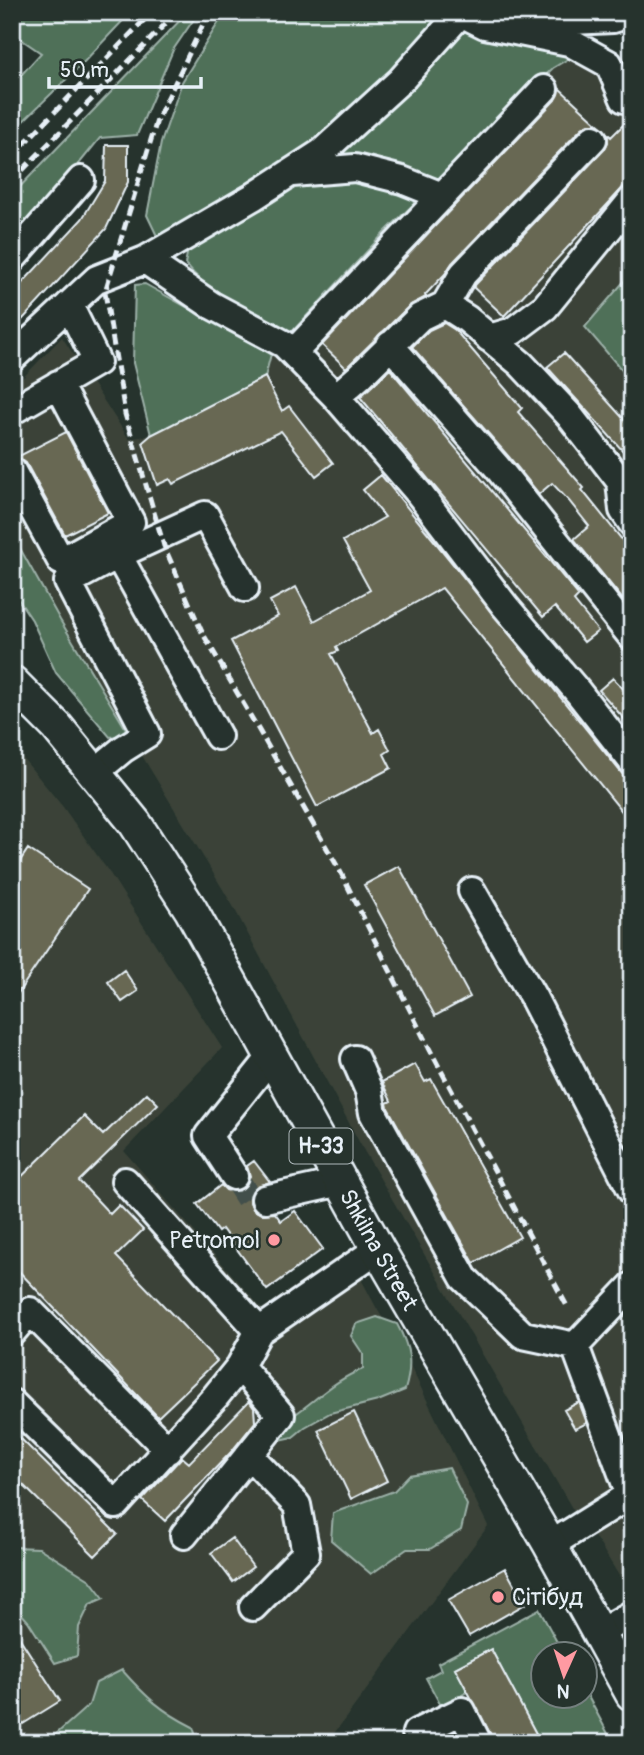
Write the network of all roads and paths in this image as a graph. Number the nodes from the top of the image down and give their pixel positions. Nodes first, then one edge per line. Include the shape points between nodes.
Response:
1 (461, 13) edge
2 (632, 13) edge
3 (515, 30) junction
4 (544, 89) dead end
5 (624, 99) dead end
6 (593, 139) dead end
7 (290, 173) junction
8 (81, 180) dead end
9 (442, 196) junction
10 (632, 200) edge
11 (12, 259) edge
12 (145, 260) junction
13 (69, 305) junction
14 (445, 305) junction
15 (489, 338) junction
16 (390, 345) junction
17 (293, 353) junction
18 (12, 358) edge
19 (58, 384) junction
20 (336, 397) junction
21 (12, 411) edge
22 (12, 471) edge
23 (632, 523) edge
24 (118, 555) junction
25 (245, 588) dead end
26 (632, 637) edge
27 (12, 682) edge
28 (218, 736) dead end
29 (632, 761) edge
30 (94, 773) junction
31 (472, 891) dead end
32 (271, 1057) junction
33 (355, 1059) dead end
34 (234, 1176) tunnel mouth
35 (125, 1181) dead end
36 (341, 1182) junction
37 (632, 1192) edge
38 (265, 1199) tunnel mouth
39 (378, 1249) junction
40 (632, 1286) edge
41 (259, 1331) junction
42 (12, 1332) edge
43 (575, 1346) junction
44 (240, 1366) junction
45 (12, 1403) edge
46 (169, 1450) junction
47 (249, 1455) junction
48 (184, 1535) dead end
49 (550, 1545) junction
50 (253, 1607) dead end
51 (632, 1614) edge
52 (599, 1633) junction
53 (632, 1694) edge
54 (421, 1743) edge
55 (478, 1743) edge

1 - 3 street via 485,25
1 - 7 street via 401,80 321,153
2 - 3 street
3 - 5 street via 569,42 609,64
4 - 9 street
6 - 14 street via 463,274
7 - 9 street via 355,168
7 - 12 street
8 - 11 street
9 - 17 street
10 - 15 street via 545,307 513,331
12 - 13 street via 97,279
12 - 17 street
13 - 18 street
13 - 19 street via 97,362
14 - 15 street
14 - 16 street via 420,317
15 - 23 street via 569,415 620,481 622,510
16 - 20 street
16 - 26 street via 497,467
17 - 20 street
19 - 21 street
19 - 22 street via 131,522 61,561
20 - 29 street via 418,492
24 - 25 street via 205,515
24 - 28 street
24 - 30 street via 68,582 147,734
27 - 30 main road, Shkilna Street / Н-33
30 - 32 main road, Shkilna Street / Н-33 via 135,823 191,910
31 - 37 street via 533,997
32 - 34 street via 208,1136
32 - 36 main road, Shkilna Street / Н-33
33 - 43 street via 373,1113 464,1278 523,1335
35 - 41 street
36 - 38 street
36 - 39 main road, Shkilna Street / Н-33
39 - 41 street
39 - 49 main road, Shkilna Street / Н-33
40 - 43 street
41 - 44 street
42 - 46 street via 30,1311
43 - 49 street via 630,1495
44 - 46 street
44 - 47 street via 281,1415
45 - 46 street via 116,1505
47 - 48 street
47 - 50 street via 297,1505 306,1553
49 - 52 main road, Shkilna Street / Н-33
51 - 52 street
52 - 53 main road, Shkilna Street / Н-33
54 - 55 street via 416,1733 462,1711

